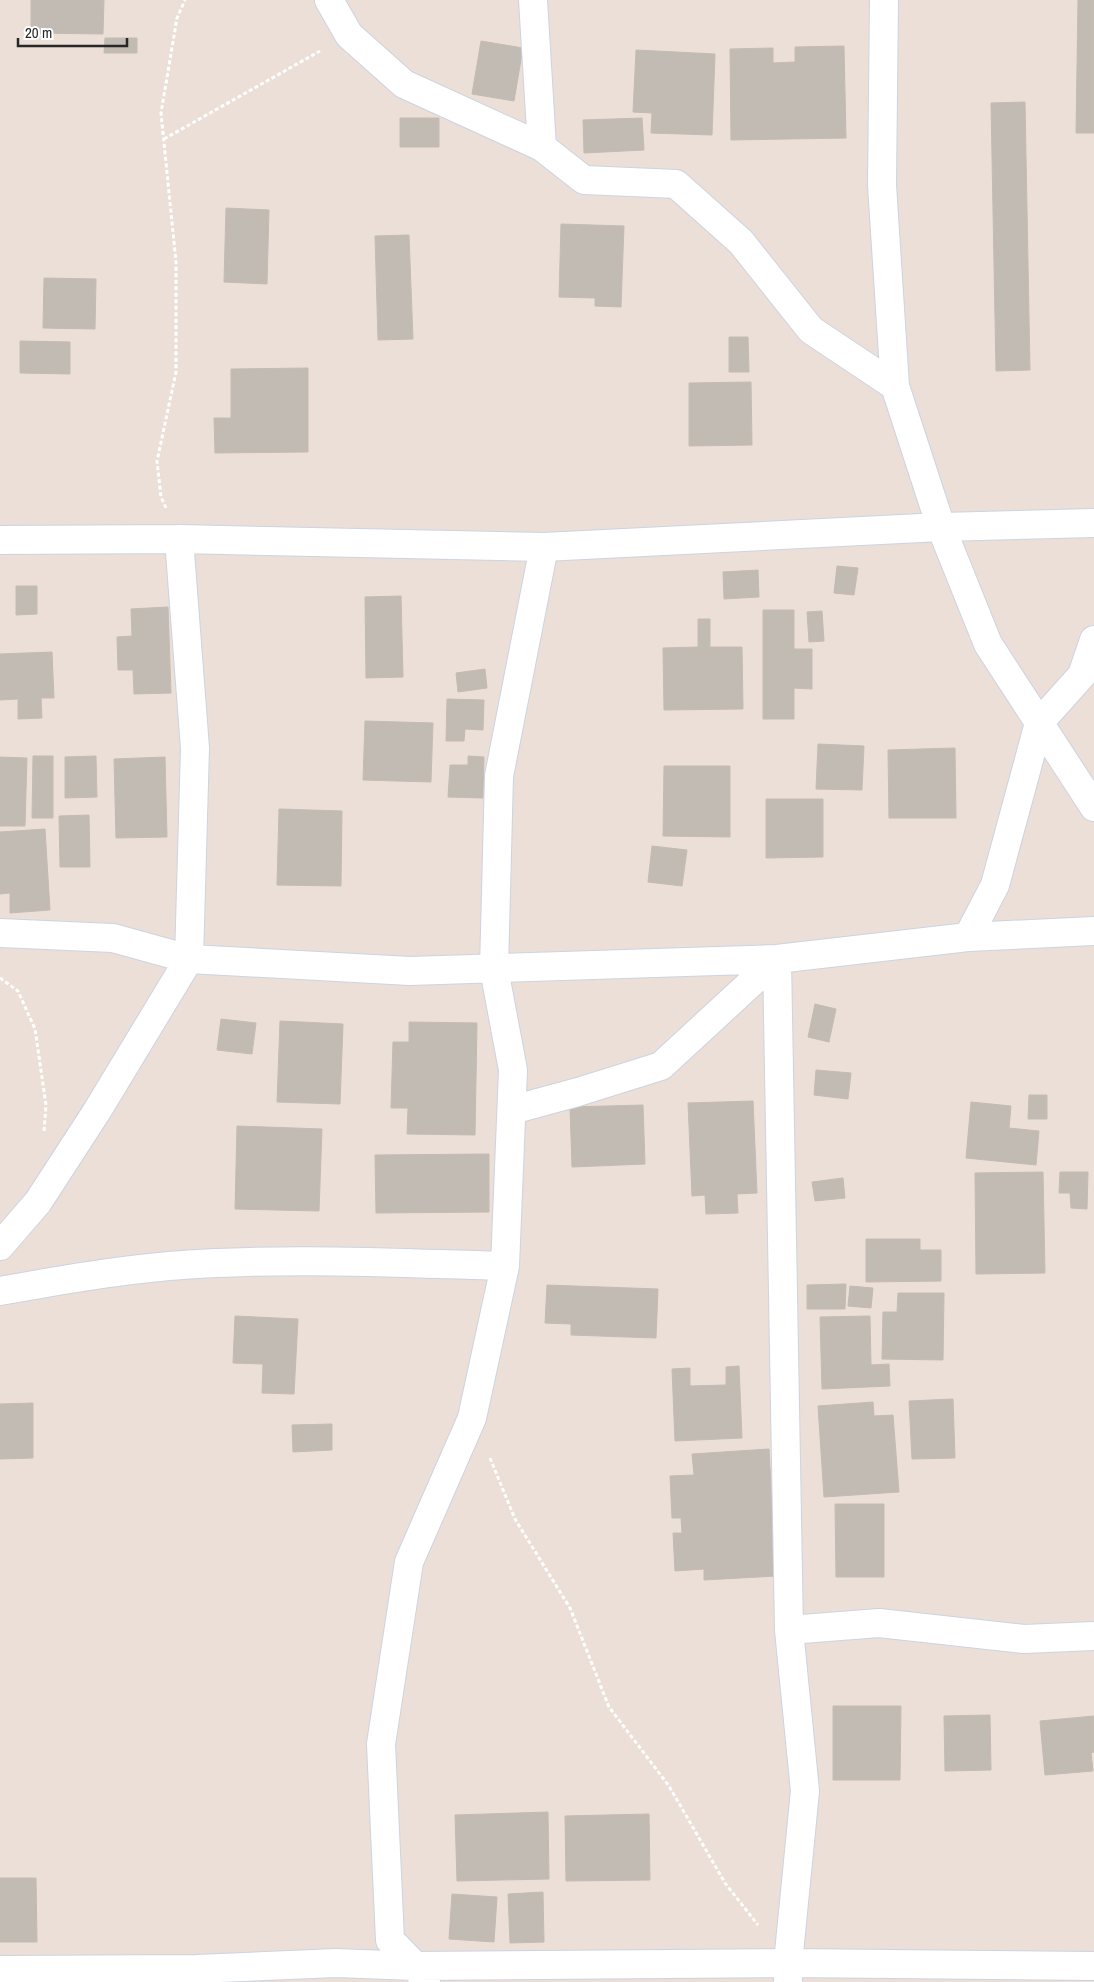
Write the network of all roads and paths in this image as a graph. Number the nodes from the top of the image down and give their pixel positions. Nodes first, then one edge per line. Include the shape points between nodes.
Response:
1 (185, 0) edge
2 (329, 0) edge
3 (534, 0) edge
4 (884, 0) edge
5 (349, 35) junction
6 (164, 139) junction
7 (542, 147) junction
8 (895, 386) junction
9 (1094, 523) edge
10 (941, 527) junction
11 (179, 539) junction
12 (0, 540) edge
13 (544, 547) junction
14 (1094, 640) edge
15 (1039, 723) junction
16 (1094, 807) edge
17 (1094, 931) edge
18 (0, 933) edge
19 (968, 937) junction
20 (188, 959) junction
21 (777, 959) junction
22 (494, 969) junction
23 (0, 978) edge
24 (512, 1110) junction
25 (44, 1134) dead end
26 (0, 1246) edge
27 (505, 1266) junction
28 (0, 1291) edge
29 (472, 1418) junction
30 (789, 1630) junction
31 (1094, 1636) edge
32 (1094, 1966) edge
33 (0, 1970) edge
34 (788, 1972) edge
35 (420, 1974) edge
36 (1048, 1974) edge

1 - 6 path via 177,18 161,113
2 - 5 street
3 - 7 street
4 - 8 street via 882,185
5 - 6 path
5 - 7 street via 404,84
6 - 11 path via 176,262 176,372 157,461 161,497
7 - 8 street via 584,180 676,184 741,242 811,330
8 - 10 street
9 - 10 street
10 - 13 street
10 - 15 street via 988,644
11 - 12 street
11 - 13 street
11 - 20 street via 196,748
13 - 22 street via 499,776
14 - 15 street via 1082,675
15 - 16 street
15 - 19 street via 995,885
17 - 19 street
18 - 20 street via 113,938
19 - 21 street
20 - 22 street via 410,971
20 - 26 street via 98,1111 38,1202
21 - 22 street
21 - 24 street via 661,1066
21 - 30 street
22 - 24 street via 513,1070
23 - 25 path via 18,991 35,1029 46,1105
24 - 27 street
27 - 28 street via 293,1261 169,1266
27 - 29 street
29 - 34 path via 515,1519 570,1608 609,1708 669,1786 725,1883
29 - 35 street via 410,1562 381,1744 390,1940
30 - 31 street via 879,1623 1024,1640
30 - 34 street via 805,1791
32 - 36 street
33 - 35 street via 196,1969 336,1963
34 - 35 street
34 - 36 street

